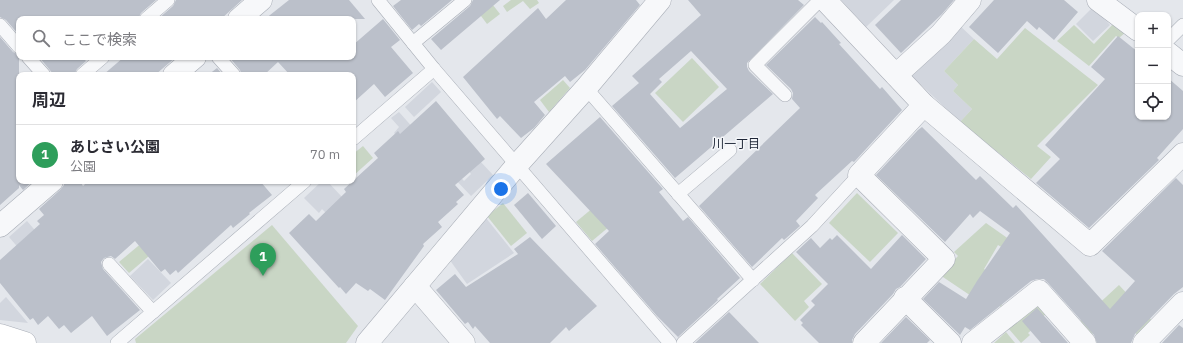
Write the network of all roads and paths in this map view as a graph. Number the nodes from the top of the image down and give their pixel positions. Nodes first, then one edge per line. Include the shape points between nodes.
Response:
1 (168, 0) edge
2 (261, 0) edge
3 (378, 0) edge
4 (465, 0) edge
5 (820, 0) edge
6 (825, 0) edge
7 (970, 0) edge
8 (1098, 0) edge
9 (654, 2) edge
10 (149, 16) edge
11 (242, 16) edge
12 (0, 25) edge
13 (1183, 25) edge
14 (1135, 28) edge
15 (1171, 37) edge
16 (413, 43) junction
17 (16, 44) edge
18 (1171, 55) edge
19 (31, 60) edge
20 (99, 60) edge
21 (192, 60) edge
22 (221, 60) edge
23 (1183, 65) edge
24 (434, 69) junction
25 (41, 72) edge
26 (85, 72) edge
27 (178, 72) edge
28 (231, 72) edge
29 (896, 75) junction
30 (586, 88) junction
31 (785, 95) dead end
32 (924, 105) junction
33 (356, 136) edge
34 (730, 150) dead end
35 (1183, 154) edge
36 (517, 165) junction
37 (859, 175) junction
38 (49, 184) edge
39 (302, 184) edge
40 (678, 194) junction
41 (0, 226) edge
42 (110, 264) dead end
43 (753, 280) junction
44 (415, 286) junction
45 (905, 298) junction
46 (1183, 303) edge
47 (153, 312) junction
48 (0, 335) edge
49 (25, 343) edge
50 (117, 343) edge
51 (367, 343) edge
52 (464, 343) edge
53 (670, 343) edge
54 (682, 343) edge
55 (864, 343) edge
56 (950, 343) edge
57 (973, 343) edge
58 (1085, 343) edge
59 (1144, 343) edge

1 - 10 lane
2 - 11 street
3 - 16 lane
4 - 16 lane
5 - 31 lane via 755,65
6 - 29 street
7 - 29 street via 941,34
8 - 14 street
9 - 30 street
12 - 17 lane
13 - 15 lane
16 - 24 lane
18 - 23 street
19 - 25 lane
20 - 26 lane
21 - 27 street
22 - 28 lane
24 - 33 lane
24 - 36 lane
29 - 32 street
30 - 36 street
30 - 40 lane
32 - 35 street via 1090,245
32 - 37 street
34 - 40 lane
36 - 44 street
36 - 53 lane
37 - 43 lane via 812,226
37 - 45 street via 944,259
38 - 41 street
39 - 47 lane
40 - 43 lane
42 - 47 lane
43 - 54 lane
44 - 51 street
44 - 52 street
45 - 55 street
45 - 56 street
46 - 59 street
47 - 50 lane
48 - 49 street
57 - 58 street via 1039,291

